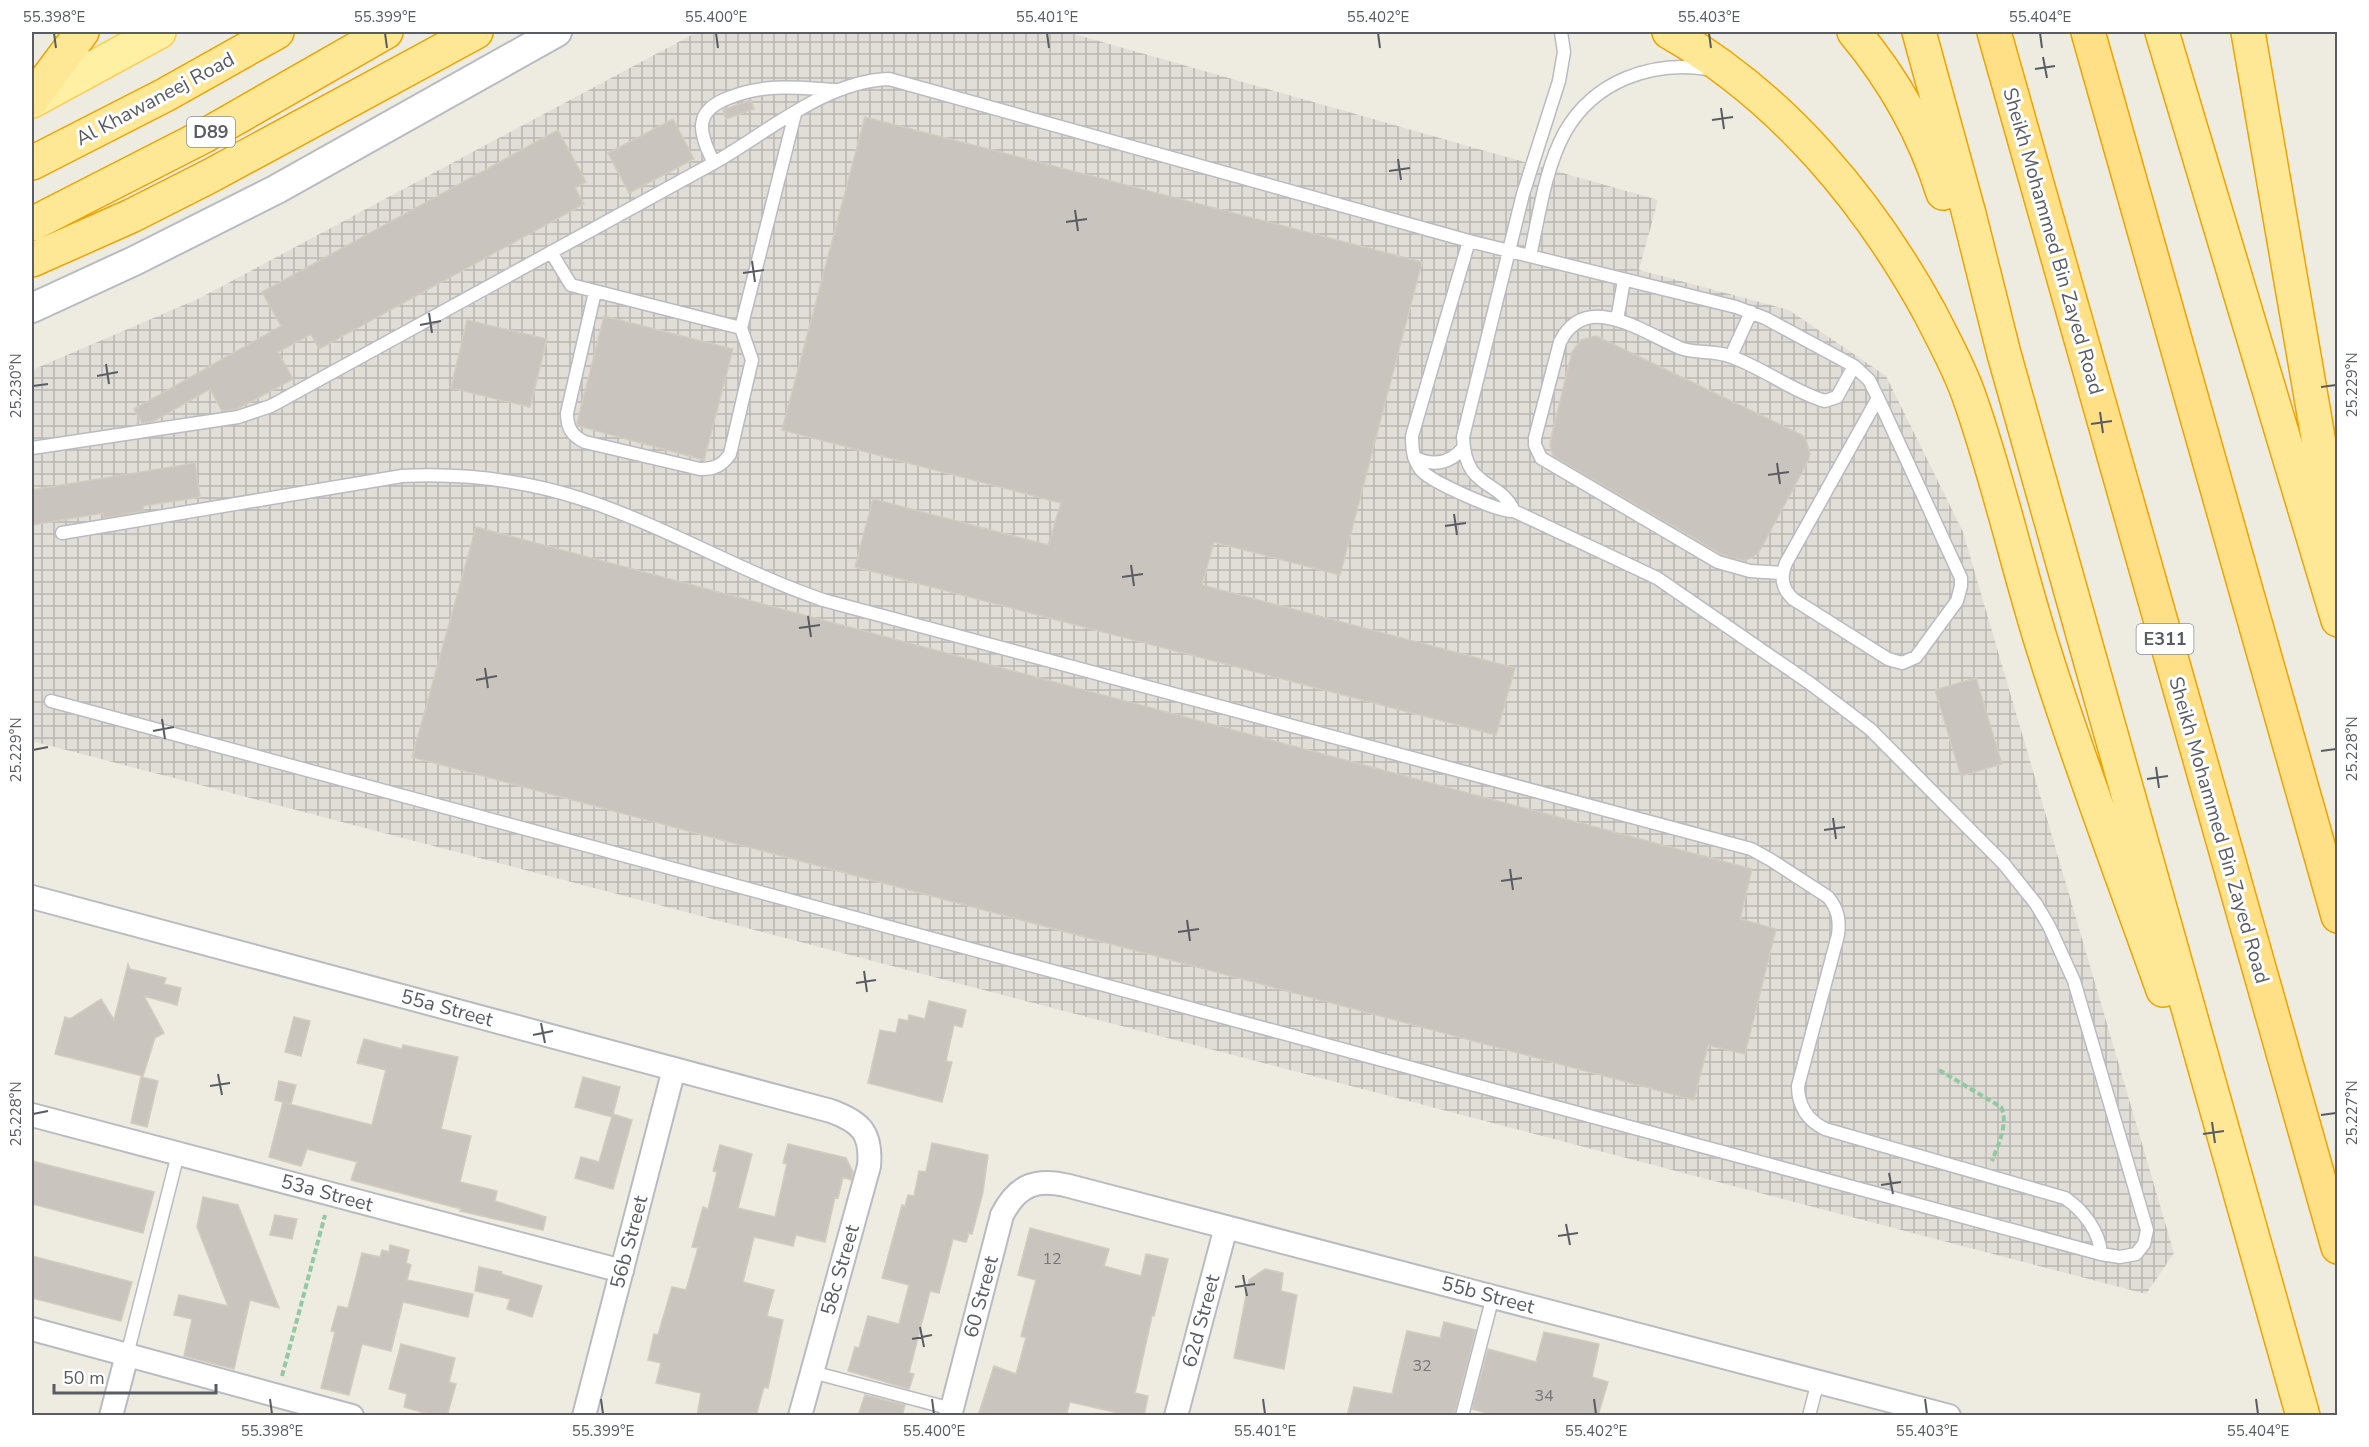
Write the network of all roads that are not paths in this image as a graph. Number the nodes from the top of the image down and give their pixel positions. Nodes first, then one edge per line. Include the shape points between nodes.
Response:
1 (82, 32) edge
2 (159, 32) edge
3 (277, 32) edge
4 (386, 32) edge
5 (465, 32) edge
6 (476, 32) edge
7 (557, 32) edge
8 (1561, 32) edge
9 (1669, 32) edge
10 (1854, 32) edge
11 (1919, 32) edge
12 (1994, 32) edge
13 (2088, 32) edge
14 (2162, 32) edge
15 (2182, 32) edge
16 (2248, 32) edge
17 (435, 52) junction
18 (1745, 84) junction
19 (837, 90) junction
20 (32, 100) edge
21 (795, 114) junction
22 (1536, 150) junction
23 (1555, 157) junction
24 (32, 163) edge
25 (714, 163) junction
26 (32, 224) edge
27 (1469, 241) junction
28 (1509, 251) junction
29 (551, 252) junction
30 (1530, 256) junction
31 (32, 260) edge
32 (1624, 279) junction
33 (595, 292) junction
34 (2244, 306) junction
35 (32, 308) edge
36 (1751, 312) junction
37 (1617, 320) junction
38 (741, 328) junction
39 (2004, 354) junction
40 (1731, 356) junction
41 (1854, 366) junction
42 (1878, 398) junction
43 (1464, 447) junction
44 (32, 448) edge
45 (1414, 457) junction
46 (1514, 511) junction
47 (62, 533) dead end
48 (2337, 553) edge
49 (1782, 573) junction
50 (2337, 620) edge
51 (51, 701) dead end
52 (32, 897) edge
53 (2337, 915) edge
54 (2201, 1049) junction
55 (674, 1069) junction
56 (32, 1115) edge
57 (860, 1125) joint
58 (178, 1154) junction
59 (1027, 1186) joint
60 (1226, 1227) junction
61 (2337, 1247) edge
62 (2101, 1254) junction
63 (622, 1271) junction
64 (1493, 1296) junction
65 (32, 1329) edge
66 (127, 1355) junction
67 (812, 1372) junction
68 (1818, 1381) junction
69 (951, 1412) edge
70 (111, 1416) edge
71 (352, 1416) edge
72 (584, 1416) edge
73 (800, 1416) edge
74 (1176, 1416) edge
75 (1462, 1416) edge
76 (1809, 1416) edge
77 (1949, 1416) edge
78 (2303, 1416) edge

1 - 20 highway
2 - 20 main road
3 - 24 highway, Al Khawaneej Road
4 - 26 highway, D89 via 206,135
5 - 17 highway
6 - 17 highway
7 - 35 street via 277,189
8 - 22 lane via 1564,52 1559,81
9 - 18 highway
10 - 39 highway via 1877,59 1914,120 1934,164 1979,306
11 - 39 highway
12 - 61 highway, Sheikh Mohammed Bin Zayed Road / E311
13 - 53 highway
14 - 34 highway
15 - 34 highway
16 - 48 highway
17 - 31 highway via 210,176
18 - 23 lane via 1728,75 1690,66 1634,74 1604,90 1575,116
18 - 54 highway via 1792,126 1858,201 1914,285 1955,362 1970,397 2044,651 2093,796 2171,1008
19 - 21 lane
19 - 25 lane via 768,87 715,103 704,118 702,129 704,144
19 - 27 lane via 863,81 889,79
21 - 25 lane
21 - 38 lane
22 - 23 lane
22 - 28 lane
23 - 30 lane
25 - 29 lane
27 - 28 lane
27 - 45 lane via 1412,436
28 - 30 lane
28 - 43 lane
29 - 33 lane via 570,285
29 - 44 lane via 257,412
30 - 32 lane
32 - 36 lane
32 - 37 lane
33 - 38 lane
33 - 38 lane via 567,422 576,438 596,444 700,469 717,467 725,461 730,454 752,360
34 - 50 highway
36 - 40 lane
36 - 41 lane
37 - 40 lane via 1682,349
37 - 49 lane via 1606,316 1584,318 1565,332 1535,438 1541,458 1718,562 1750,571
39 - 54 highway
40 - 41 lane via 1825,401 1837,397
41 - 42 lane via 1869,380
42 - 49 lane
42 - 49 lane via 1959,570 1961,586 1957,601 1916,657 1895,662 1793,599 1782,583
43 - 45 lane via 1441,463 1431,464
43 - 46 lane via 1471,470 1507,500
45 - 46 lane via 1432,479 1501,511
46 - 62 lane via 1657,578 1811,684 1870,729 2021,884 2049,926 2074,981 2146,1230 2144,1244 2136,1254
47 - 62 lane via 402,476 444,474 518,482 612,510 766,579 823,600 1751,849 1828,897 1839,918 1838,935 1798,1086 1804,1111 1816,1125 2056,1195 2073,1203 2097,1235
51 - 62 lane
52 - 55 street, 55a Street
54 - 78 highway
55 - 57 street, 55a Street via 831,1111
55 - 63 street, 56b Street
56 - 58 street, 53a Street
57 - 67 street, 58c Street via 869,1145 869,1166
58 - 63 street, 53a Street
58 - 66 lane
59 - 60 street, 55b Street via 1059,1184
59 - 69 street, 60 Street via 1008,1203 1002,1215
60 - 64 street, 55b Street
60 - 74 street, 62d Street
63 - 72 street, 56b Street
64 - 68 street, 55b Street
64 - 75 lane
65 - 66 street
66 - 70 street
66 - 71 street
67 - 69 lane
67 - 73 street, 58c Street
68 - 76 lane
68 - 77 street, 55b Street

